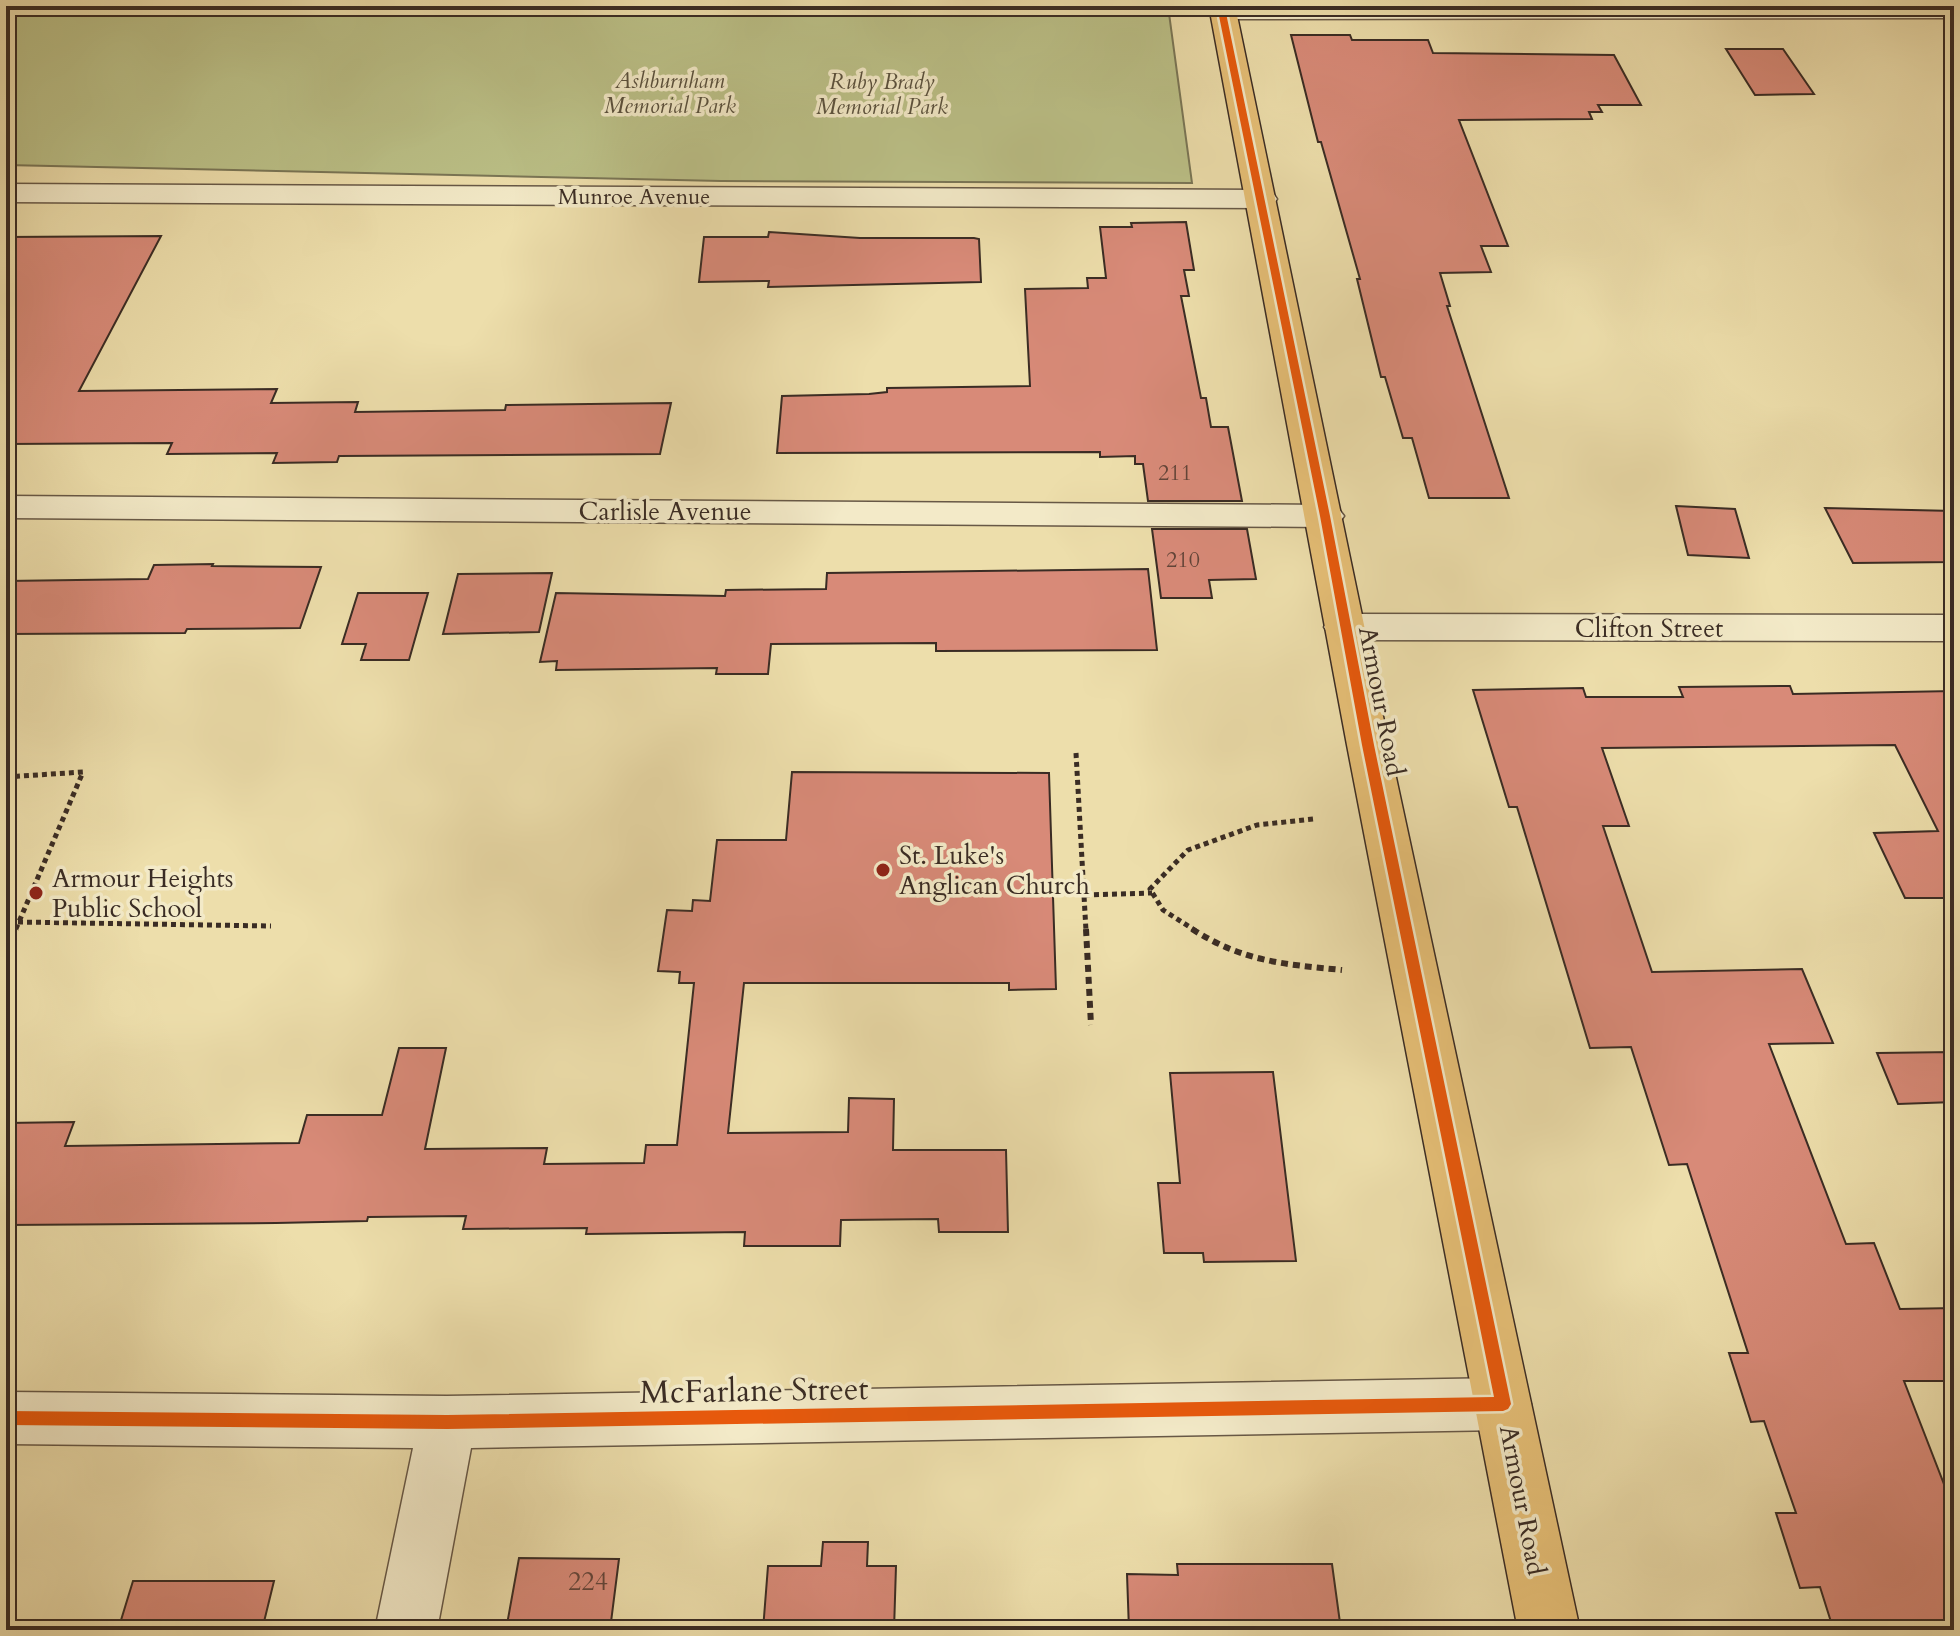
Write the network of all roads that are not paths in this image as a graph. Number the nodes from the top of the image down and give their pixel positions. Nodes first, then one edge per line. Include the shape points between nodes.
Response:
1 (1222, 9) edge
2 (1954, 10) edge
3 (6, 193) edge
4 (1262, 199) junction
5 (6, 507) edge
6 (1325, 516) junction
7 (1344, 627) junction
8 (1954, 628) edge
9 (1503, 1404) junction
10 (6, 1418) edge
11 (447, 1422) junction
12 (406, 1630) edge
13 (1549, 1630) edge

1 - 2 street
1 - 4 main road, Armour Road
3 - 4 street, Munroe Avenue
4 - 6 main road, Armour Road
5 - 6 street, Carlisle Avenue
6 - 7 main road, Armour Road
7 - 8 street, Clifton Street
7 - 9 main road, Armour Road
9 - 11 street, McFarlane Street
9 - 13 main road, Armour Road
10 - 11 street, McFarlane Street
11 - 12 street

